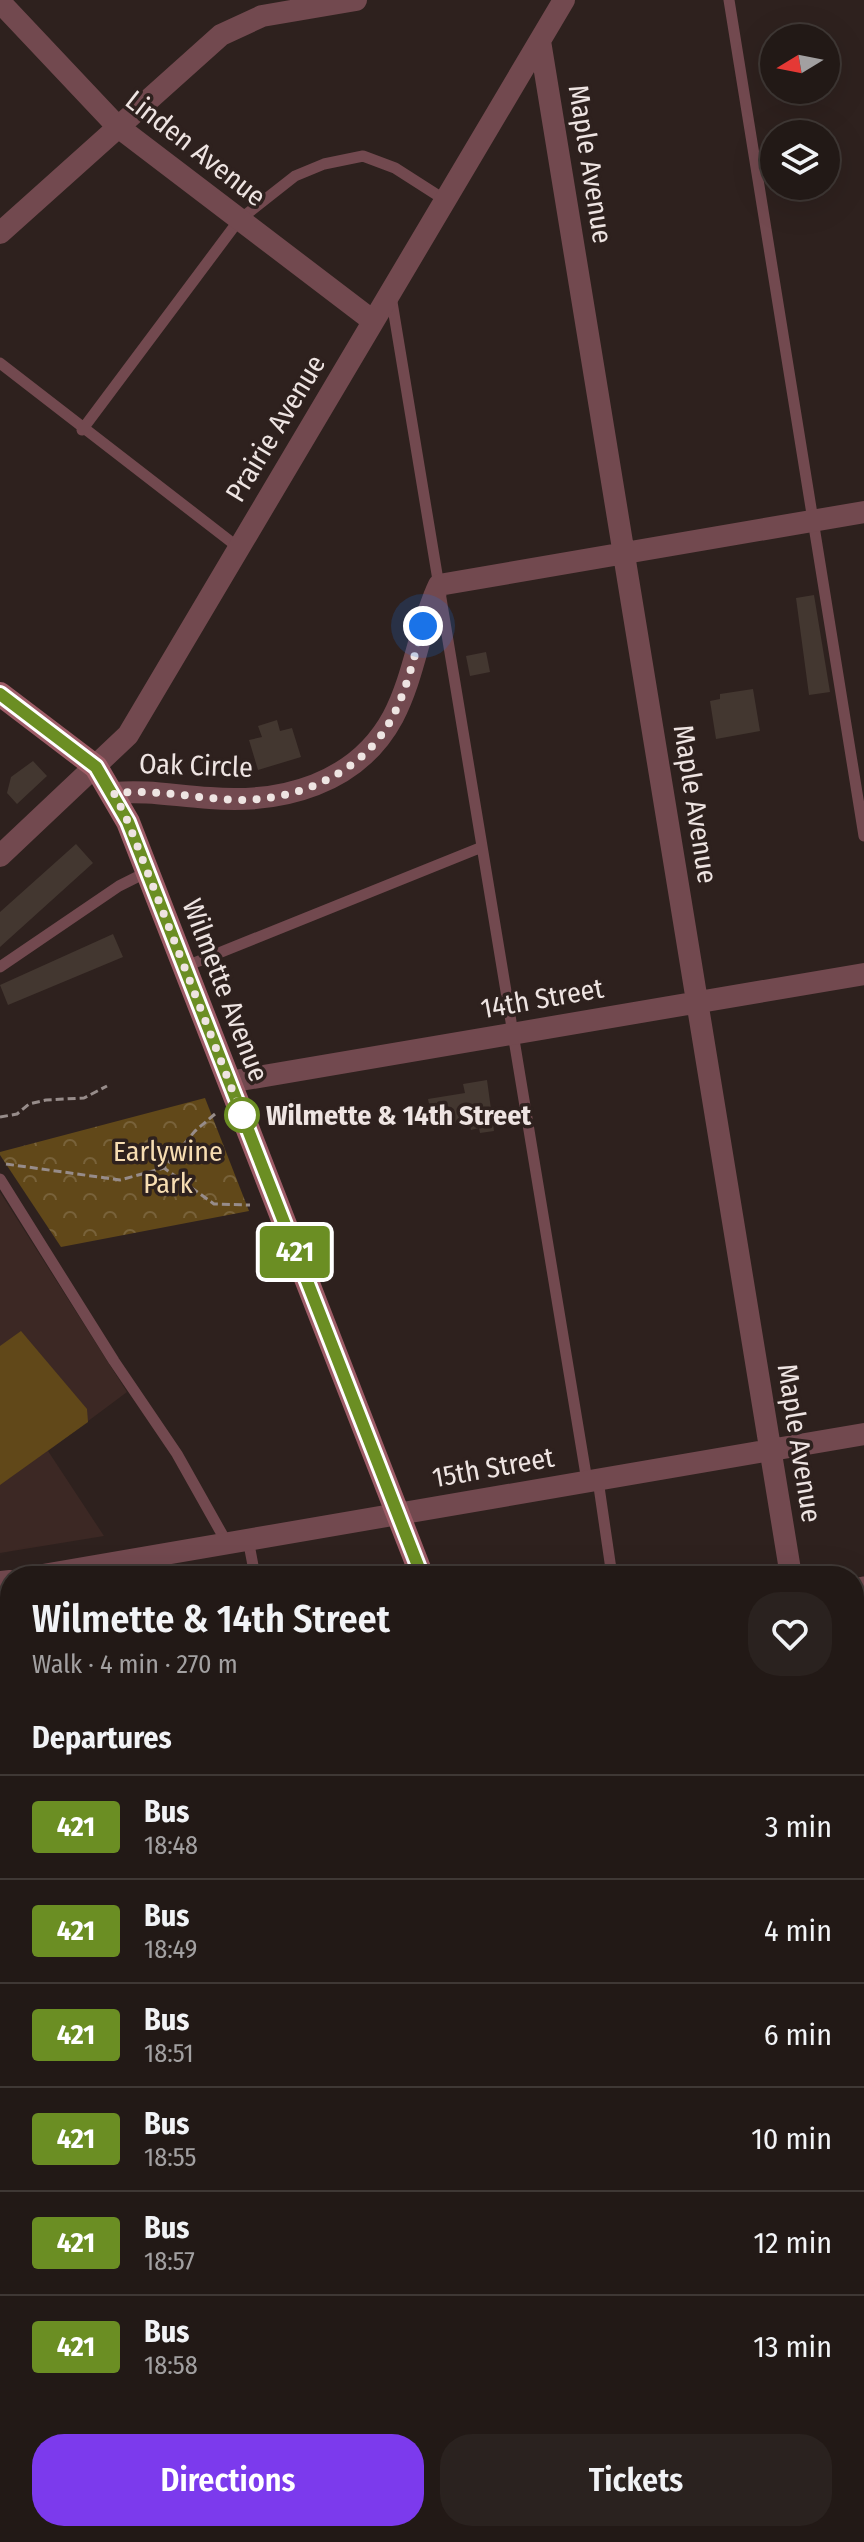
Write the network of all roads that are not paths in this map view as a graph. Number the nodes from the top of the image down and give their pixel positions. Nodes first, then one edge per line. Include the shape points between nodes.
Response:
1 (564, 0) edge
2 (729, 0) edge
3 (350, 1) edge
4 (0, 2) edge
5 (540, 41) junction
6 (117, 126) junction
7 (445, 200) junction
8 (239, 220) junction
9 (0, 233) edge
10 (391, 292) junction
11 (373, 321) junction
12 (0, 363) edge
13 (82, 430) junction
14 (864, 512) edge
15 (816, 521) junction
16 (239, 548) junction
17 (625, 553) junction
18 (439, 585) junction
19 (0, 694) edge
20 (96, 767) junction
21 (114, 793) junction
22 (864, 836) edge
23 (482, 847) junction
24 (0, 856) edge
25 (148, 872) junction
26 (0, 967) edge
27 (184, 967) junction
28 (864, 974) edge
29 (697, 1002) junction
30 (513, 1033) junction
31 (229, 1082) junction
32 (0, 1179) edge
33 (864, 1434) edge
34 (771, 1450) junction
35 (592, 1480) junction
36 (396, 1514) junction
37 (238, 1541) junction
38 (94, 1566) edge
39 (250, 1566) edge
40 (418, 1566) edge
41 (610, 1566) edge
42 (789, 1566) edge

1 - 5 street, Prairie Avenue
2 - 15 lane
3 - 6 street via 241,24 221,35
4 - 6 street, Linden Avenue
5 - 7 street, Prairie Avenue
5 - 17 street, Maple Avenue
6 - 8 street, Linden Avenue
6 - 9 street
7 - 8 lane via 395,168 363,156 295,176
7 - 10 street, Prairie Avenue
8 - 11 street, Linden Avenue
8 - 13 lane
10 - 11 street, Prairie Avenue
10 - 18 lane
11 - 16 street, Prairie Avenue
12 - 13 lane
13 - 16 lane
14 - 15 street
15 - 17 street
15 - 22 lane
16 - 20 street, Prairie Avenue via 128,735
17 - 18 street
17 - 29 street, Maple Avenue
18 - 21 street, Oak Circle via 394,715 365,755 344,771 272,798 208,798 152,790
18 - 23 lane
19 - 20 street, Wilmette Avenue
20 - 21 street, Wilmette Avenue
20 - 24 street, Prairie Avenue
21 - 25 street, Wilmette Avenue
23 - 27 lane
23 - 30 lane
25 - 26 lane
25 - 27 street, Wilmette Avenue
27 - 31 street, Wilmette Avenue
28 - 29 street, 14th Street
29 - 30 street, 14th Street
29 - 34 street, Maple Avenue
30 - 31 street, 14th Street
30 - 35 lane
31 - 36 street, Wilmette Avenue
32 - 37 lane via 114,1361
33 - 34 street, 15th Street
34 - 35 street, 15th Street
34 - 42 street, Maple Avenue
35 - 36 street, 15th Street
35 - 41 lane
36 - 37 street, 15th Street
36 - 40 street, Wilmette Avenue
37 - 38 street, 15th Street
37 - 39 lane

